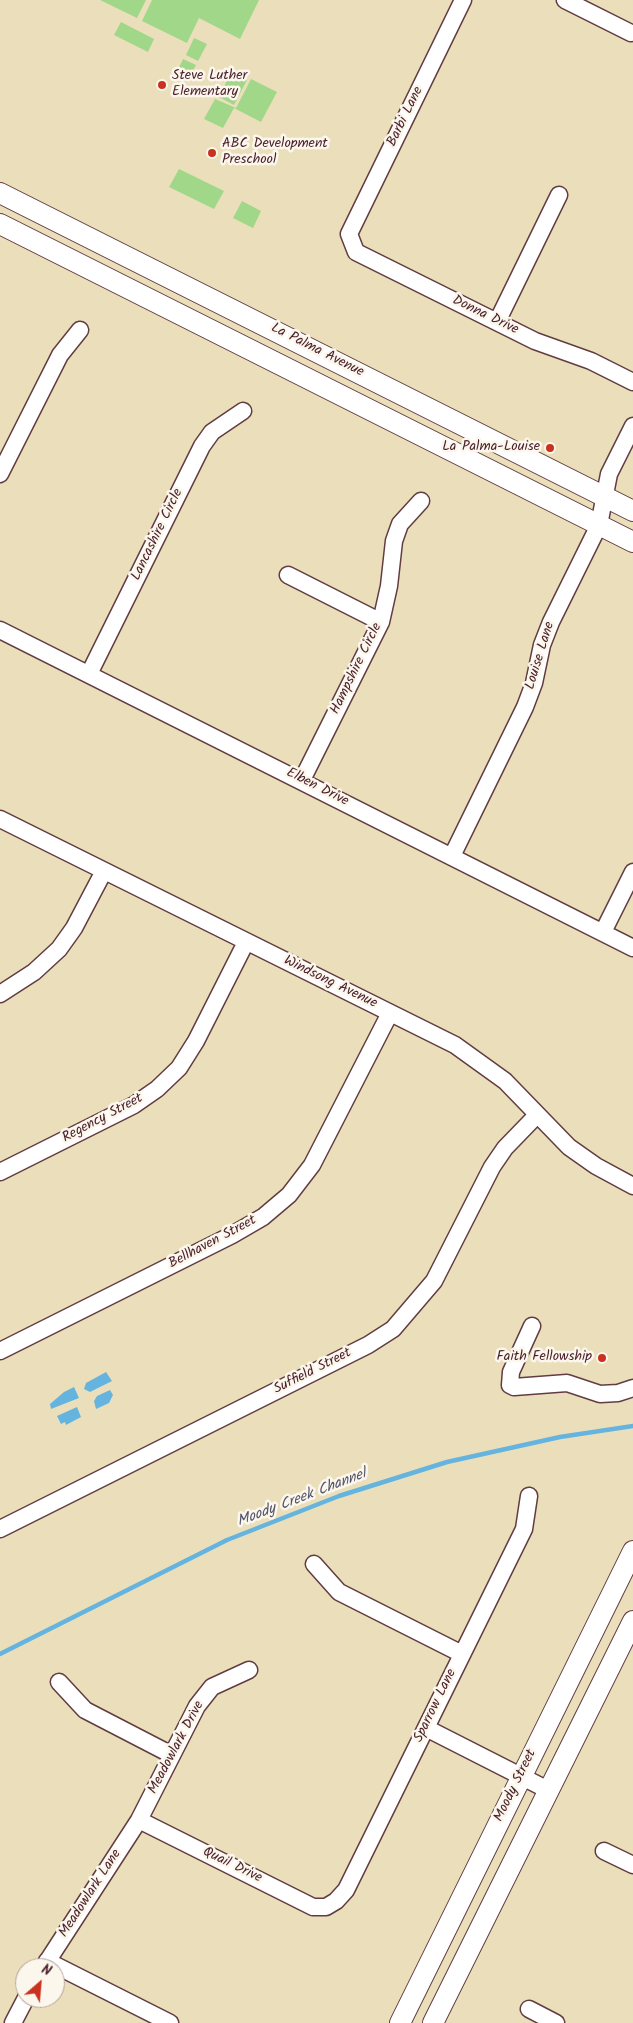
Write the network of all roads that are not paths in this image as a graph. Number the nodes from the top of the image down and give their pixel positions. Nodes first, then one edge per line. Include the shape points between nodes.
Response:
1 (464, 0) edge
2 (565, 0) edge
3 (631, 33) dead end
4 (0, 193) edge
5 (559, 195) dead end
6 (0, 224) edge
7 (349, 234) joint
8 (497, 322) junction
9 (80, 330) dead end
10 (633, 382) edge
11 (244, 411) dead end
12 (633, 426) edge
13 (0, 474) edge
14 (605, 497) junction
15 (421, 501) dead end
16 (633, 511) edge
17 (600, 525) junction
18 (633, 542) edge
19 (288, 574) dead end
20 (381, 622) junction
21 (0, 630) edge
22 (89, 674) junction
23 (302, 780) junction
24 (0, 819) edge
25 (452, 856) junction
26 (104, 870) junction
27 (633, 872) edge
28 (603, 932) junction
29 (246, 942) junction
30 (633, 948) edge
31 (0, 994) edge
32 (390, 1013) junction
33 (536, 1116) junction
34 (0, 1172) edge
35 (633, 1186) edge
36 (532, 1326) dead end
37 (0, 1351) edge
38 (633, 1388) edge
39 (529, 1496) dead end
40 (0, 1530) edge
41 (633, 1550) edge
42 (314, 1564) dead end
43 (633, 1621) edge
44 (462, 1654) junction
45 (249, 1670) dead end
46 (59, 1682) dead end
47 (426, 1728) junction
48 (172, 1755) junction
49 (521, 1776) junction
50 (548, 1790) junction
51 (139, 1820) junction
52 (604, 1851) dead end
53 (633, 1865) edge
54 (326, 1907) joint
55 (50, 1958) edge
56 (65, 1974) edge
57 (21, 2008) edge
58 (529, 2009) dead end
59 (13, 2023) edge
60 (170, 2023) edge
61 (400, 2023) edge
62 (433, 2023) edge
63 (556, 2023) edge

1 - 7 street, Barbi Lane
2 - 3 street
4 - 14 main road, La Palma Avenue
5 - 8 street
6 - 17 main road, La Palma Avenue
7 - 8 street, Donna Drive via 356,252
8 - 10 street, Donna Drive
9 - 13 street via 60,355
11 - 22 street, Lancashire Circle via 212,432 202,446
12 - 14 street, Louise Lane via 610,474
14 - 16 main road, La Palma Avenue
14 - 17 street, Louise Lane
15 - 20 street, Hampshire Circle via 400,524 394,541
17 - 18 main road, La Palma Avenue
17 - 25 street, Louise Lane via 550,622 525,707
19 - 20 street
20 - 23 street, Hampshire Circle
21 - 22 street, Elben Drive
22 - 23 street, Elben Drive
23 - 25 street, Elben Drive
24 - 26 street, Windsong Avenue
25 - 28 street, Elben Drive
26 - 29 street, Windsong Avenue
26 - 31 street via 74,928 59,949 34,972
27 - 28 street
28 - 30 street, Elben Drive
29 - 32 street, Windsong Avenue
29 - 34 street, Regency Street via 196,1041 179,1068 156,1090
32 - 33 street, Windsong Avenue via 456,1045 504,1081
32 - 37 street, Bellhaven Street via 312,1165 289,1195 263,1217 232,1235
33 - 35 street, Windsong Avenue via 569,1147
33 - 40 street, Suffield Street via 505,1148 492,1167 434,1281 393,1329 368,1345
36 - 38 street via 511,1372 510,1385 567,1382 600,1394
39 - 44 street, Sparrow Lane via 524,1529
41 - 49 main road, Moody Street
42 - 44 street via 339,1592
43 - 50 main road
44 - 47 street, Sparrow Lane
45 - 48 street, Meadowlark Drive via 212,1687 197,1706
46 - 48 street via 85,1710
47 - 49 street
47 - 54 street, Sparrow Lane via 346,1890
48 - 51 street, Meadowlark Drive
49 - 50 street
49 - 61 main road, Moody Street
50 - 62 main road
51 - 54 street, Quail Drive via 314,1907
51 - 55 street, Meadowlark Lane
52 - 53 street
56 - 60 street
57 - 59 street
58 - 63 street

